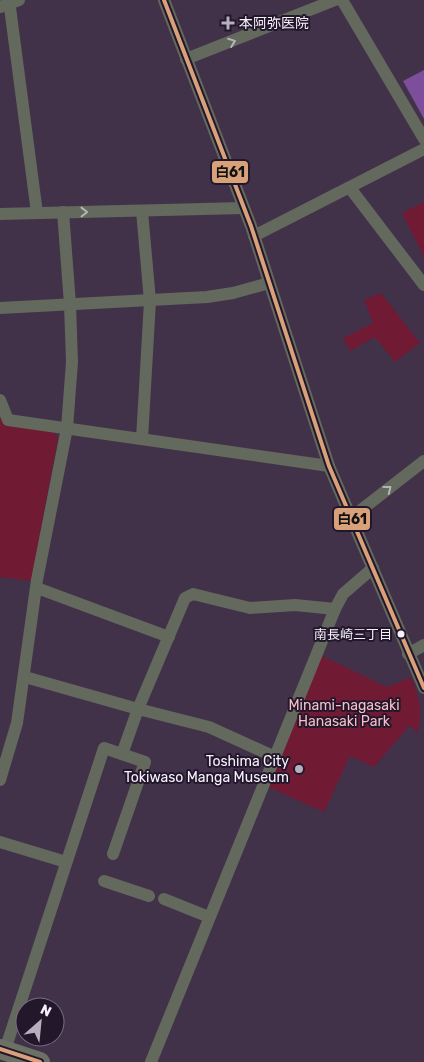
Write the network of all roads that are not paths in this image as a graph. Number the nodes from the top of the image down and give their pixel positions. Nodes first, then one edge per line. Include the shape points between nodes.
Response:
1 (164, 0) edge
2 (334, 0) edge
3 (342, 0) edge
4 (10, 3) edge
5 (186, 59) junction
6 (424, 139) edge
7 (424, 149) edge
8 (350, 188) junction
9 (244, 208) junction
10 (142, 211) junction
11 (63, 212) junction
12 (37, 213) junction
13 (0, 214) edge
14 (254, 236) junction
15 (269, 283) junction
16 (424, 285) edge
17 (150, 301) junction
18 (70, 304) junction
19 (0, 308) edge
20 (0, 400) edge
21 (67, 428) junction
22 (142, 439) junction
23 (424, 460) edge
24 (329, 466) junction
25 (352, 517) junction
26 (373, 568) junction
27 (37, 588) junction
28 (335, 609) junction
29 (169, 637) junction
30 (424, 645) edge
31 (408, 654) junction
32 (25, 676) junction
33 (424, 688) edge
34 (138, 710) junction
35 (122, 754) junction
36 (275, 756) junction
37 (0, 780) edge
38 (0, 842) edge
39 (113, 854) dead end
40 (66, 862) junction
41 (104, 881) dead end
42 (149, 896) dead end
43 (164, 899) dead end
44 (209, 917) junction
45 (2, 1050) edge
46 (40, 1062) edge
47 (151, 1062) edge

1 - 5 street
5 -> 2 street
3 - 6 street
4 - 12 street
5 - 9 street
7 - 8 street
8 - 14 street
8 - 16 street
9 - 10 street
9 - 14 street
11 -> 10 street
10 - 17 street
11 - 12 street
11 - 18 street
12 - 13 street
14 - 15 street
15 - 17 street via 233,293
15 - 24 street
17 - 18 street
17 - 22 street
18 - 19 street
18 - 21 street via 72,362
20 - 21 street via 8,420
21 - 22 street
21 - 27 street
22 - 24 street
25 -> 23 street
24 - 25 street
25 - 26 street
26 - 28 street via 343,594
26 - 31 street
27 - 29 street
27 - 32 street
28 - 29 street via 294,605 250,608 193,594 185,598
28 - 36 street
29 - 34 street
30 - 31 street
31 - 33 street
32 - 34 street
32 - 37 street via 17,724
34 - 35 street
34 - 36 street via 209,727
35 - 39 street via 145,762
35 - 40 street via 104,748
36 - 44 street
38 - 40 street
40 - 45 street
41 - 42 street
43 - 44 street
44 - 47 street
45 - 46 main road

